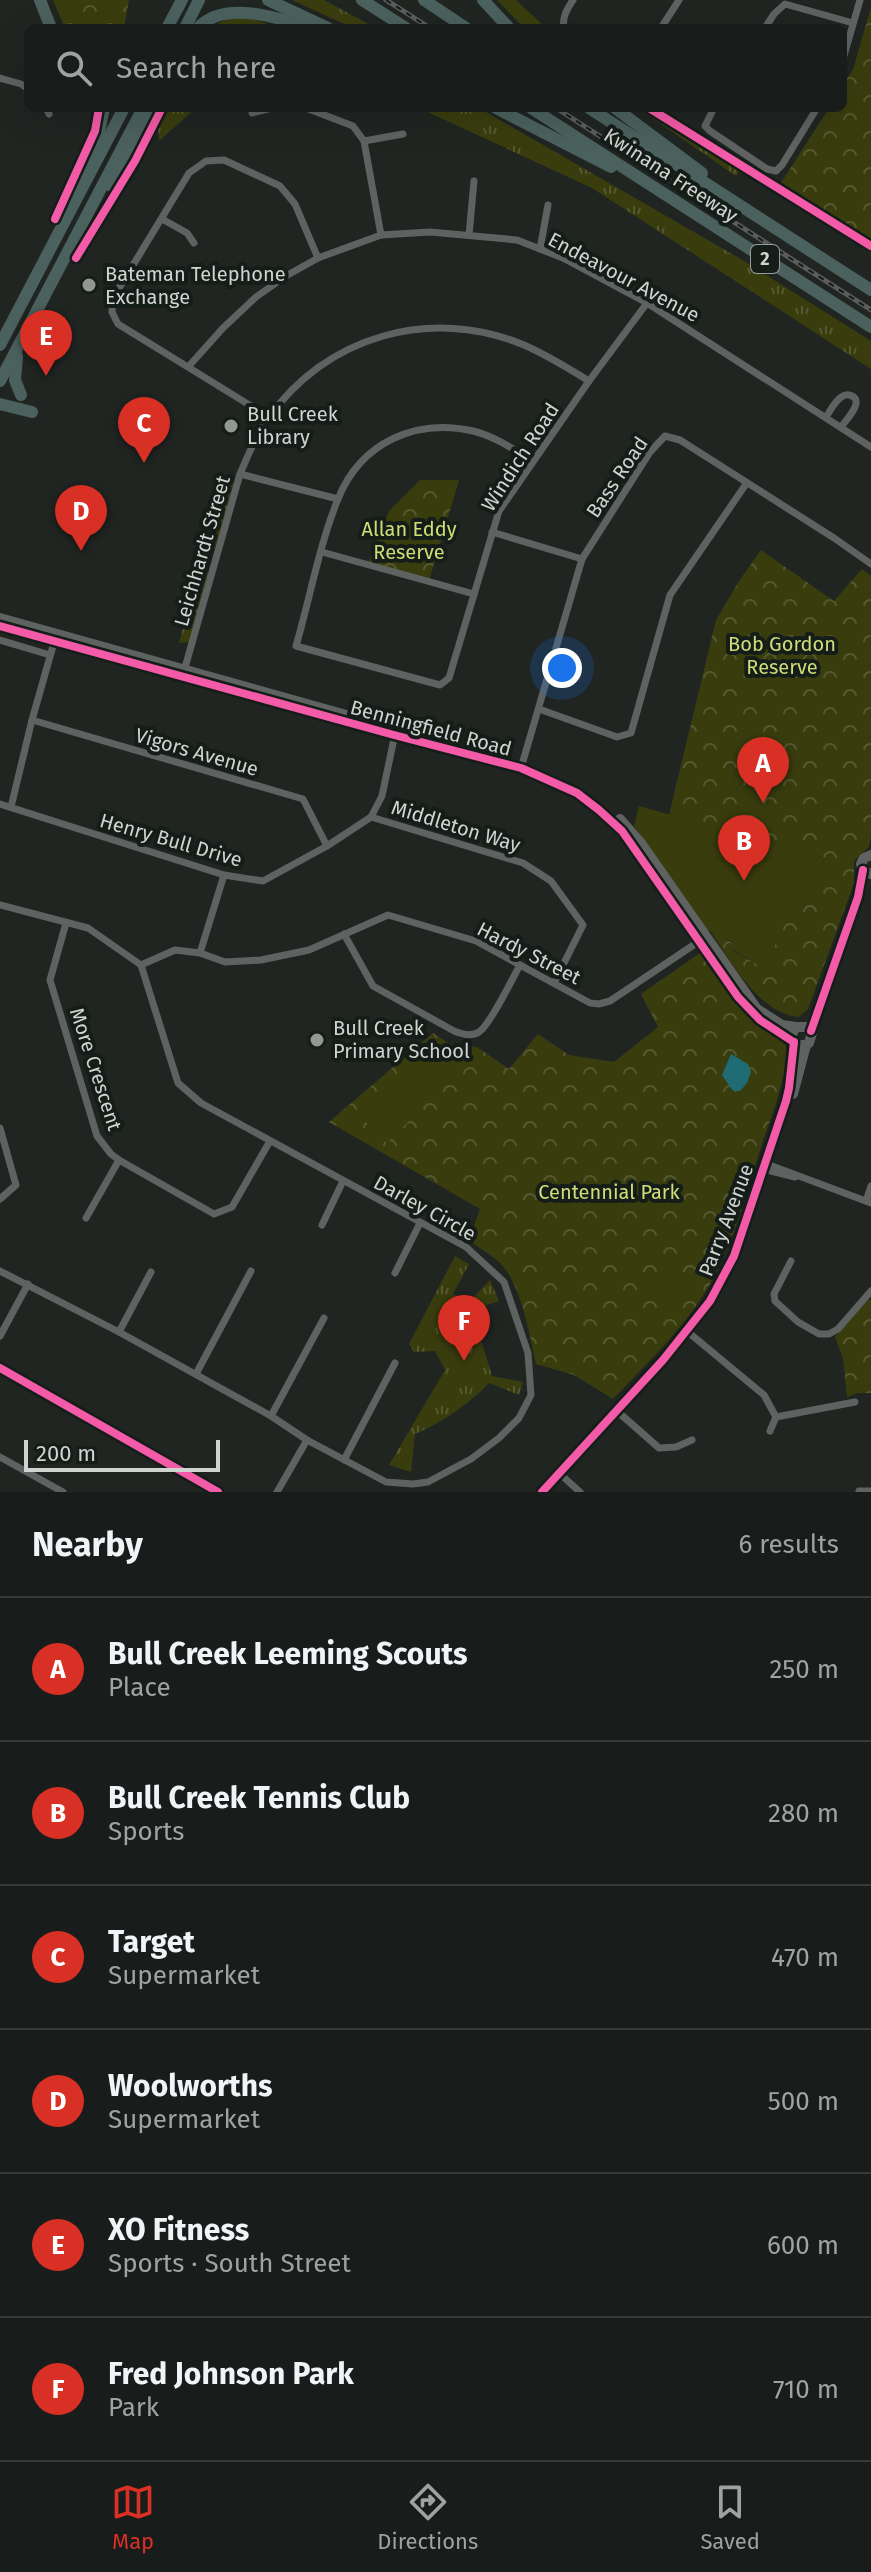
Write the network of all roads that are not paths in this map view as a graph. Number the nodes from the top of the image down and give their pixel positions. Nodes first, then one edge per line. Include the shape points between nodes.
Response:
1 (40, 0) edge
2 (182, 0) edge
3 (199, 0) edge
4 (268, 0) edge
5 (362, 0) edge
6 (424, 0) edge
7 (483, 0) edge
8 (573, 0) edge
9 (679, 0) edge
10 (860, 0) edge
11 (853, 23) junction
12 (49, 24) edge
13 (169, 24) edge
14 (187, 24) edge
15 (201, 24) edge
16 (300, 24) edge
17 (319, 24) edge
18 (400, 24) edge
19 (460, 24) edge
20 (505, 24) edge
21 (563, 24) edge
22 (664, 24) edge
23 (768, 24) edge
24 (847, 45) edge
25 (0, 78) edge
26 (24, 86) edge
27 (103, 112) edge
28 (122, 112) edge
29 (141, 112) edge
30 (152, 112) edge
31 (256, 112) edge
32 (316, 112) edge
33 (504, 112) edge
34 (537, 112) edge
35 (595, 112) edge
36 (621, 112) edge
37 (712, 112) edge
38 (815, 112) edge
39 (252, 113) dead end
40 (403, 134) dead end
41 (364, 141) junction
42 (474, 181) dead end
43 (81, 193) junction
44 (666, 195) junction
45 (548, 205) dead end
46 (745, 209) junction
47 (162, 219) junction
48 (78, 234) junction
49 (381, 235) junction
50 (469, 235) junction
51 (194, 243) dead end
52 (540, 249) junction
53 (318, 258) junction
54 (40, 269) junction
55 (56, 275) junction
56 (871, 290) edge
57 (647, 303) junction
58 (871, 327) edge
59 (0, 345) edge
60 (19, 345) junction
61 (189, 366) junction
62 (0, 381) edge
63 (589, 381) junction
64 (21, 395) dead end
65 (0, 404) edge
66 (32, 412) dead end
67 (269, 417) junction
68 (826, 417) junction
69 (841, 427) junction
70 (871, 447) edge
71 (533, 461) junction
72 (240, 474) junction
73 (746, 484) junction
74 (338, 499) junction
75 (492, 532) junction
76 (322, 552) junction
77 (582, 559) junction
78 (871, 564) edge
79 (474, 594) junction
80 (0, 618) edge
81 (0, 626) edge
82 (56, 637) junction
83 (0, 640) edge
84 (50, 655) junction
85 (184, 673) junction
86 (539, 709) junction
87 (32, 720) junction
88 (395, 732) junction
89 (522, 765) junction
90 (0, 804) edge
91 (11, 807) junction
92 (371, 817) junction
93 (327, 846) junction
94 (871, 855) edge
95 (868, 874) edge
96 (224, 875) junction
97 (0, 905) edge
98 (66, 923) junction
99 (344, 934) junction
100 (703, 939) junction
101 (200, 953) junction
102 (141, 965) junction
103 (520, 965) junction
104 (554, 983) junction
105 (821, 997) junction
106 (798, 1027) junction
107 (811, 1031) junction
108 (793, 1042) junction
109 (806, 1045) junction
110 (0, 1128) edge
111 (270, 1141) junction
112 (119, 1160) junction
113 (766, 1167) junction
114 (343, 1181) junction
115 (871, 1186) edge
116 (0, 1199) edge
117 (869, 1202) edge
118 (86, 1218) dead end
119 (420, 1223) junction
120 (322, 1225) dead end
121 (791, 1261) dead end
122 (0, 1271) edge
123 (251, 1271) dead end
124 (151, 1272) dead end
125 (395, 1273) dead end
126 (28, 1284) junction
127 (871, 1291) edge
128 (324, 1318) dead end
129 (119, 1332) junction
130 (690, 1334) junction
131 (0, 1336) edge
132 (395, 1363) dead end
133 (0, 1368) edge
134 (196, 1374) junction
135 (855, 1402) dead end
136 (618, 1413) junction
137 (271, 1416) junction
138 (776, 1417) junction
139 (770, 1431) dead end
140 (307, 1440) junction
141 (692, 1440) dead end
142 (0, 1457) edge
143 (344, 1460) junction
144 (561, 1475) junction
145 (859, 1491) edge
146 (871, 1491) edge
147 (63, 1492) edge
148 (218, 1492) edge
149 (277, 1492) edge
150 (542, 1492) edge
151 (549, 1492) edge
152 (580, 1492) edge

1 - 12 highway
2 - 13 highway
3 - 14 highway
4 - 17 highway
5 - 18 highway
6 - 19 highway
7 - 20 highway
8 - 21 street
9 - 22 street
10 - 11 street
11 - 23 street via 785,4
11 - 24 street
15 - 16 highway via 226,5 242,5
25 - 26 street
27 - 43 highway
28 - 43 highway
29 - 48 highway
30 - 48 highway via 110,189
31 - 39 street
32 - 41 street via 353,126
33 - 44 highway
34 - 44 highway, Kwinana Freeway / 2
35 - 46 highway, Kwinana Freeway / 2
36 - 46 highway
37 - 38 street via 705,126 710,131 776,171
40 - 41 street
41 - 49 street
42 - 50 street
43 - 54 highway
44 - 58 highway, Kwinana Freeway / 2
45 - 52 street
46 - 56 highway, Kwinana Freeway / 2
47 - 51 street
47 - 53 street via 189,173 206,161 224,160 288,194
47 - 61 street via 113,298 112,312 118,324
48 - 55 highway
49 - 50 street, Endeavour Avenue
49 - 53 street, Endeavour Avenue
50 - 52 street, Endeavour Avenue via 517,240
52 - 57 street, Endeavour Avenue
53 - 61 street, Endeavour Avenue via 256,297
54 - 55 highway via 50,267
54 - 59 highway
55 - 60 highway
57 - 63 street, Windich Road
57 - 68 street, Endeavour Avenue
60 - 62 highway
60 - 64 highway via 15,380
61 - 67 street
63 - 67 street, Leichhardt Street via 522,344 431,326 394,332 326,360
63 - 71 street, Windich Road
65 - 66 highway
67 - 72 street, Leichhardt Street
68 - 69 street, Endeavour Avenue
68 - 69 street via 841,397 852,396 856,407
69 - 70 street, Endeavour Avenue
71 - 74 street via 476,432 438,426 384,443 362,460
71 - 75 street, Windich Road via 499,511
72 - 74 street
72 - 85 street, Leichhardt Street
73 - 77 street, Bass Road via 680,440 665,436
73 - 78 street, Bass Road
73 - 86 street via 670,595 631,733 617,737
74 - 76 street
75 - 77 street
75 - 79 street, Windich Road
76 - 79 street
76 - 79 street, Windich Road via 296,646 440,685 449,678
77 - 86 street, Bass Road
80 - 82 main road, Benningfield Road
81 - 82 main road, Benningfield Road
82 - 84 street
82 - 85 main road, Benningfield Road
83 - 84 street
84 - 87 street
85 - 88 main road, Benningfield Road
86 - 89 street, Bass Road
87 - 91 street
87 - 93 street, Vigors Avenue via 303,799
88 - 89 main road, Benningfield Road
88 - 92 street via 382,796
89 - 100 main road, Benningfield Road via 577,793 613,822
90 - 91 street, Henry Bull Drive
91 - 96 street, Henry Bull Drive
92 - 93 street, Henry Bull Drive
92 - 104 street, Middleton Way via 523,863 551,881 583,925
93 - 96 street, Henry Bull Drive via 263,881
94 - 95 main road, Parry Avenue via 862,861
95 - 105 main road, Parry Avenue
96 - 101 street
97 - 98 street
98 - 102 street via 88,928
98 - 112 street, More Crescent via 50,980 97,1136
99 - 101 street, Hardy Street via 309,950 261,960 225,962
99 - 103 street, Hardy Street via 388,915 476,941
99 - 103 street via 373,986 465,1035 478,1033 487,1024
100 - 104 street, Hardy Street via 610,1001 590,1003
100 - 106 main road, Benningfield Road via 757,1009 782,1025
100 - 108 main road, Benningfield Road via 747,1007
101 - 102 street, Hardy Street via 175,950
102 - 111 street, Darley Circle via 178,1083 201,1103
103 - 104 street, Hardy Street
105 - 106 main road, Parry Avenue
105 - 107 main road, Parry Avenue
106 - 107 main road
106 - 108 main road, Parry Avenue
107 - 109 main road, Parry Avenue
108 - 109 main road
108 - 113 main road, Parry Avenue via 789,1088
109 - 113 main road, Parry Avenue
110 - 116 street via 16,1185
111 - 112 street, More Crescent via 232,1207 214,1214
111 - 114 street, Darley Circle
112 - 118 street
113 - 117 street
113 - 130 main road, Parry Avenue via 727,1272
114 - 119 street, Darley Circle
114 - 120 street
115 - 117 street
119 - 125 street
119 - 143 street, Darley Circle via 466,1247 504,1282 528,1353 531,1395 519,1418 499,1438 428,1482 386,1482
121 - 127 street via 775,1301 819,1334 838,1329
122 - 126 street, Darley Circle
123 - 134 street
124 - 129 street
126 - 129 street, Darley Circle
126 - 131 street
128 - 137 street
129 - 134 street, Darley Circle
130 - 136 main road, Parry Avenue
130 - 138 street via 764,1395
132 - 143 street
133 - 148 main road
134 - 137 street, Darley Circle
135 - 138 street
136 - 141 street via 659,1448
136 - 144 main road, Parry Avenue
137 - 140 street, Darley Circle
138 - 139 street
140 - 143 street, Darley Circle
140 - 149 street
142 - 147 street
144 - 150 main road, Parry Avenue
144 - 151 main road, Parry Avenue
144 - 152 street
145 - 146 street

